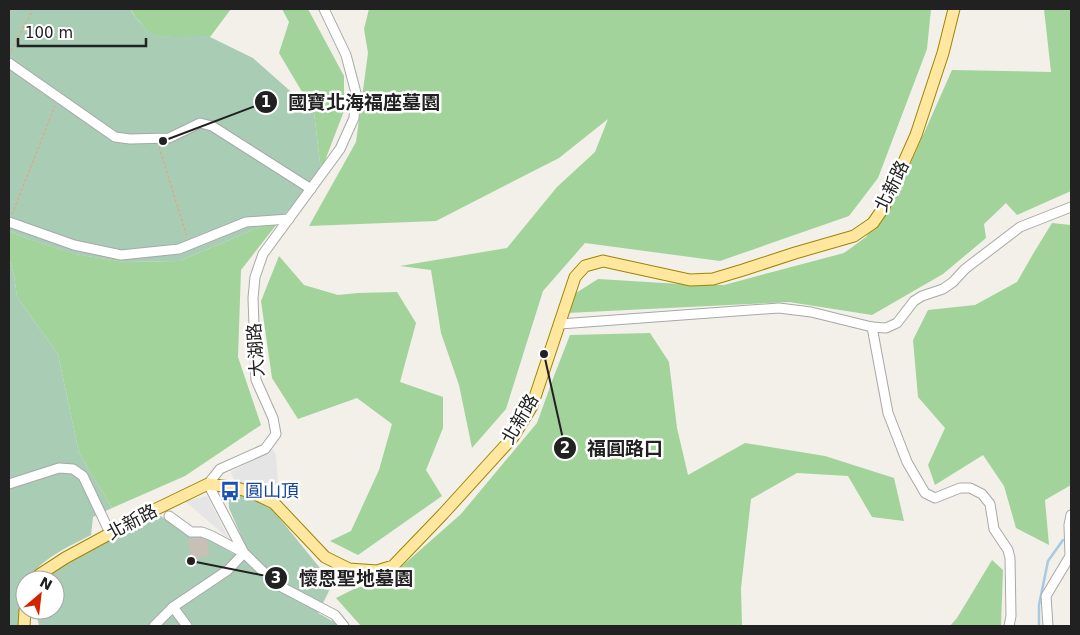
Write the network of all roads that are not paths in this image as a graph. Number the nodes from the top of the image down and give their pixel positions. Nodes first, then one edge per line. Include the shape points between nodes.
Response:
1 (324, 9) edge
2 (954, 9) edge
3 (9, 63) edge
4 (311, 189) junction
5 (1071, 207) edge
6 (289, 219) junction
7 (9, 222) edge
8 (560, 324) junction
9 (872, 327) junction
10 (9, 484) edge
11 (208, 484) junction
12 (1071, 515) edge
13 (169, 516) dead end
14 (110, 533) junction
15 (244, 553) junction
16 (46, 570) edge
17 (173, 607) junction
18 (154, 626) edge
19 (187, 626) edge
20 (344, 626) edge
21 (1009, 626) edge
22 (1048, 626) edge

1 - 4 street, 大湖路 via 346,55 356,93 354,118 340,149
2 - 8 main road, 北新路 via 916,135 884,208 872,223 854,236 713,279 690,280 603,261 585,266 575,277
3 - 4 street via 115,137 169,138 200,123 212,126
4 - 6 street, 大湖路
5 - 9 street via 1020,227 953,282 914,302 897,323 886,328
6 - 7 street via 246,222 178,249 121,255 74,245
6 - 11 street, 大湖路 via 263,254 255,277 253,298 256,380 273,418 276,434 265,449 220,469
8 - 9 street via 779,308
8 - 11 main road, 北新路 via 532,406 513,437 393,566 377,571 349,568 325,557 274,503 237,488
9 - 21 street via 888,413 925,493 935,498 960,488 970,488 982,494 990,504 994,529 1010,558
10 - 14 street via 59,468 73,469 84,476
11 - 14 main road, 北新路
11 - 15 street
12 - 22 street via 1070,556 1046,596
13 - 15 street via 191,532 202,532
14 - 16 main road, 北新路
15 - 17 street via 228,570
15 - 20 street via 276,584 335,615
17 - 18 street
17 - 19 street

